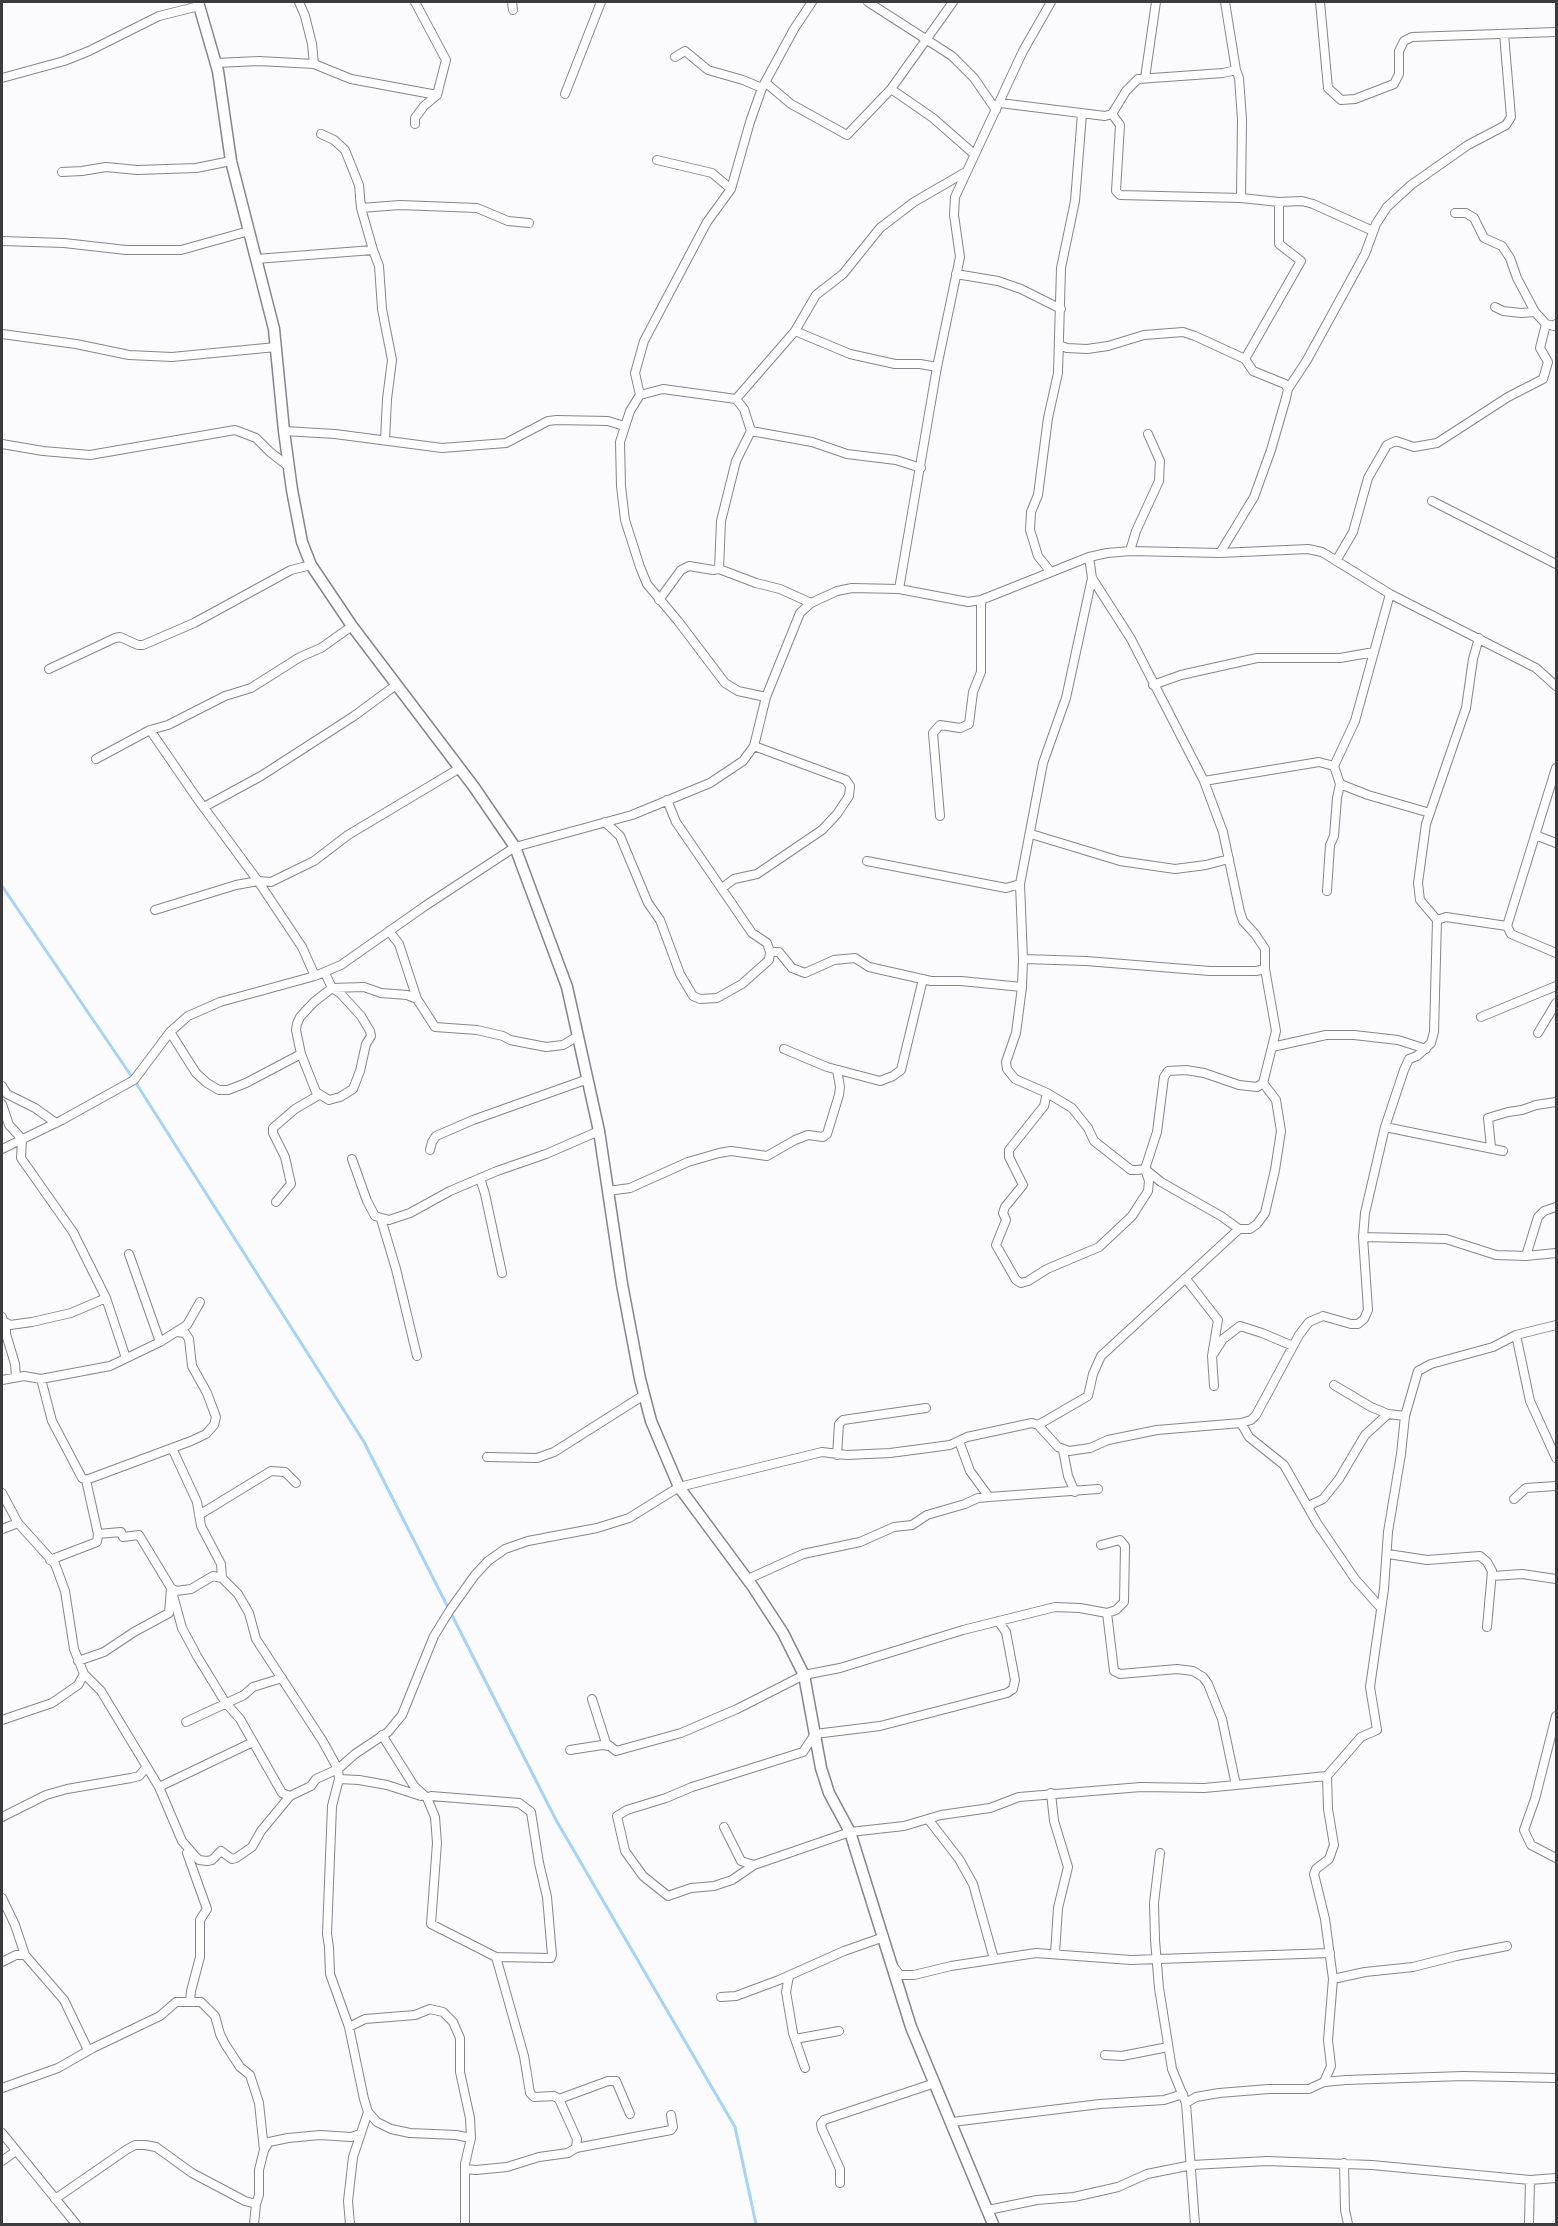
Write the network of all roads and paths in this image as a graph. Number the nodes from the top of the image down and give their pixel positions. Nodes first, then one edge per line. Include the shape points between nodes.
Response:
1 (299, 2) edge
2 (415, 2) edge
3 (601, 2) edge
4 (812, 2) edge
5 (868, 2) edge
6 (953, 2) edge
7 (1052, 2) edge
8 (1156, 2) edge
9 (1225, 2) edge
10 (1320, 2) edge
11 (198, 4) edge
12 (1557, 32) edge
13 (1504, 34) junction
14 (927, 39) junction
15 (675, 57) dead end
16 (216, 63) junction
17 (314, 64) junction
18 (1236, 70) junction
19 (2, 78) edge
20 (1144, 78) junction
21 (764, 86) junction
22 (891, 89) junction
23 (565, 94) dead end
24 (437, 95) junction
25 (998, 106) junction
26 (1082, 114) junction
27 (1112, 114) junction
28 (415, 124) dead end
29 (321, 134) dead end
30 (974, 154) junction
31 (657, 160) dead end
32 (231, 161) junction
33 (62, 172) dead end
34 (964, 174) junction
35 (731, 189) junction
36 (1241, 198) junction
37 (1279, 202) junction
38 (361, 208) junction
39 (1455, 213) dead end
40 (529, 223) dead end
41 (249, 231) junction
42 (1373, 231) junction
43 (2, 241) edge
44 (374, 250) junction
45 (256, 259) junction
46 (956, 274) junction
47 (1495, 307) dead end
48 (1060, 309) junction
49 (1535, 312) junction
50 (1546, 324) junction
51 (1557, 324) edge
52 (795, 331) junction
53 (2, 334) edge
54 (1059, 345) junction
55 (276, 347) junction
56 (1245, 359) junction
57 (937, 367) junction
58 (1288, 389) junction
59 (639, 395) junction
60 (736, 399) junction
61 (624, 426) junction
62 (284, 431) junction
63 (751, 431) junction
64 (1148, 434) dead end
65 (385, 440) junction
66 (2, 444) edge
67 (288, 466) junction
68 (921, 468) junction
69 (1432, 501) dead end
70 (1130, 551) junction
71 (1220, 553) junction
72 (1089, 557) junction
73 (1336, 561) junction
74 (1557, 564) edge
75 (311, 565) junction
76 (719, 569) junction
77 (1050, 571) junction
78 (1092, 578) junction
79 (899, 589) junction
80 (1390, 594) junction
81 (659, 600) junction
82 (981, 600) junction
83 (811, 603) junction
84 (352, 626) junction
85 (1479, 638) junction
86 (1374, 651) junction
87 (49, 669) dead end
88 (396, 685) junction
89 (1153, 685) junction
90 (1557, 686) edge
91 (766, 697) junction
92 (150, 730) junction
93 (754, 746) junction
94 (96, 759) dead end
95 (1334, 766) junction
96 (460, 768) junction
97 (1557, 768) edge
98 (1204, 781) junction
99 (1340, 784) junction
100 (667, 800) junction
101 (204, 807) junction
102 (1430, 813) junction
103 (940, 816) dead end
104 (605, 822) junction
105 (1031, 834) junction
106 (1535, 834) junction
107 (1557, 843) edge
108 (515, 847) junction
109 (1229, 859) junction
110 (867, 861) dead end
111 (258, 881) junction
112 (1020, 884) junction
113 (722, 888) junction
114 (1327, 891) dead end
115 (155, 910) dead end
116 (1437, 920) junction
117 (1507, 926) junction
118 (389, 931) junction
119 (770, 952) junction
120 (1557, 953) edge
121 (1023, 959) junction
122 (1265, 969) junction
123 (320, 974) junction
124 (923, 980) junction
125 (1557, 986) edge
126 (1022, 987) junction
127 (332, 988) junction
128 (417, 999) junction
129 (1557, 1003) edge
130 (1481, 1017) dead end
131 (170, 1032) junction
132 (1538, 1033) dead end
133 (578, 1036) junction
134 (1272, 1047) junction
135 (784, 1049) dead end
136 (1426, 1049) junction
137 (301, 1054) junction
138 (837, 1070) junction
139 (588, 1080) junction
140 (1263, 1083) junction
141 (2, 1086) edge
142 (1047, 1093) junction
143 (319, 1095) junction
144 (1557, 1102) edge
145 (2, 1104) edge
146 (56, 1123) junction
147 (1385, 1127) junction
148 (599, 1131) junction
149 (22, 1139) junction
150 (1491, 1148) junction
151 (2, 1149) edge
152 (430, 1150) dead end
153 (1503, 1151) dead end
154 (352, 1160) dead end
155 (1145, 1169) junction
156 (480, 1178) junction
157 (608, 1191) junction
158 (276, 1202) dead end
159 (1557, 1207) edge
160 (381, 1219) junction
161 (1239, 1230) junction
162 (1363, 1237) junction
163 (1557, 1253) edge
164 (129, 1254) dead end
165 (1526, 1256) junction
166 (502, 1273) dead end
167 (1186, 1279) junction
168 (106, 1298) junction
169 (200, 1302) dead end
170 (4, 1320) edge
171 (1557, 1325) edge
172 (176, 1332) junction
173 (1516, 1335) junction
174 (160, 1342) junction
175 (1293, 1346) junction
176 (417, 1356) dead end
177 (1212, 1356) junction
178 (126, 1358) junction
179 (16, 1377) junction
180 (41, 1379) junction
181 (2, 1380) edge
182 (1334, 1385) dead end
183 (1214, 1386) dead end
184 (644, 1395) junction
185 (926, 1408) dead end
186 (1388, 1414) junction
187 (1405, 1416) junction
188 (1241, 1423) junction
189 (1038, 1425) junction
190 (959, 1441) junction
191 (172, 1449) junction
192 (1063, 1450) junction
193 (837, 1455) junction
194 (487, 1457) dead end
195 (1557, 1458) edge
196 (86, 1480) junction
197 (296, 1483) dead end
198 (1557, 1486) edge
199 (679, 1487) junction
200 (1098, 1489) dead end
201 (1074, 1492) junction
202 (2, 1493) edge
203 (989, 1497) junction
204 (1514, 1498) dead end
205 (1308, 1506) junction
206 (199, 1515) junction
207 (18, 1523) junction
208 (2, 1529) edge
209 (98, 1534) junction
210 (1101, 1545) dead end
211 (1388, 1554) junction
212 (50, 1560) junction
213 (1492, 1576) junction
214 (222, 1578) junction
215 (748, 1579) junction
216 (1557, 1579) edge
217 (171, 1588) junction
218 (1381, 1608) junction
219 (1107, 1614) junction
220 (998, 1621) junction
221 (1487, 1627) dead end
222 (78, 1661) junction
223 (84, 1674) junction
224 (804, 1675) junction
225 (282, 1678) junction
226 (592, 1698) dead end
227 (225, 1702) junction
228 (1557, 1716) edge
229 (2, 1720) edge
230 (186, 1722) dead end
231 (815, 1734) junction
232 (382, 1735) junction
233 (253, 1742) junction
234 (609, 1746) junction
235 (570, 1750) dead end
236 (146, 1768) junction
237 (338, 1769) junction
238 (1327, 1776) junction
239 (339, 1779) junction
240 (1236, 1785) junction
241 (159, 1787) junction
242 (1051, 1793) junction
243 (290, 1796) junction
244 (425, 1797) junction
245 (2, 1817) edge
246 (928, 1819) junction
247 (724, 1827) dead end
248 (850, 1832) junction
249 (182, 1841) junction
250 (1160, 1853) dead end
251 (1557, 1858) edge
252 (754, 1865) junction
253 (2, 1898) edge
254 (884, 1937) junction
255 (1507, 1946) dead end
256 (1055, 1953) junction
257 (1330, 1953) junction
258 (25, 1955) junction
259 (496, 1957) junction
260 (994, 1959) junction
261 (1158, 1959) junction
262 (2, 1962) edge
263 (893, 1966) junction
264 (789, 1976) junction
265 (1334, 1978) junction
266 (721, 1997) dead end
267 (190, 2002) junction
268 (349, 2027) junction
269 (839, 2031) dead end
270 (795, 2039) junction
271 (1168, 2047) junction
272 (88, 2050) junction
273 (1105, 2055) dead end
274 (805, 2068) dead end
275 (1557, 2078) edge
276 (1324, 2082) junction
277 (935, 2083) junction
278 (2, 2088) edge
279 (1183, 2094) junction
280 (559, 2100) junction
281 (1186, 2103) junction
282 (368, 2112) junction
283 (630, 2114) dead end
284 (670, 2115) dead end
285 (952, 2122) junction
286 (2, 2133) edge
287 (360, 2134) junction
288 (471, 2138) junction
289 (576, 2148) junction
290 (264, 2150) junction
291 (15, 2151) junction
292 (2, 2161) edge
293 (1344, 2163) junction
294 (1192, 2165) junction
295 (465, 2169) junction
296 (1557, 2178) edge
297 (1530, 2180) junction
298 (840, 2183) dead end
299 (55, 2199) junction
300 (256, 2204) junction
301 (988, 2210) junction
302 (76, 2224) edge
303 (254, 2224) edge
304 (350, 2224) edge
305 (465, 2224) edge
306 (993, 2224) edge
307 (1195, 2224) edge
308 (1348, 2224) edge
309 (1529, 2224) edge

1 - 17 street via 306,16
2 - 24 street via 446,60
3 - 23 street
4 - 21 street
5 - 14 street
6 - 14 street
7 - 25 street via 1023,51
8 - 20 street
9 - 18 street
10 - 13 street via 1328,88 1341,100 1355,99 1394,84 1399,74 1399,51 1404,41 1412,37
11 - 16 street
11 - 19 street via 159,15 64,61
12 - 13 street
13 - 42 street via 1511,117 1506,125 1468,145 1411,185 1387,207
14 - 22 street
14 - 25 street via 952,56
15 - 21 street via 685,51 708,70
16 - 17 street
16 - 32 street
17 - 24 street via 351,79
18 - 20 street
18 - 36 street via 1242,119
20 - 27 street via 1131,86
21 - 22 street via 847,135
21 - 35 street
22 - 30 street via 933,118
24 - 28 street via 424,106
25 - 26 street
25 - 30 street
26 - 27 street
26 - 48 street via 1075,201 1060,268
27 - 36 street via 1120,125 1118,194
29 - 38 street via 345,150 359,185
30 - 34 street
31 - 35 street via 712,173
32 - 33 street via 196,168 106,167
32 - 41 street
34 - 46 street via 955,196 960,258
34 - 52 street via 914,202 880,228 843,274 816,295
35 - 59 street via 707,222 644,341 635,373
36 - 37 street
37 - 42 street via 1313,204
37 - 56 street via 1279,244 1301,261
38 - 40 street via 477,208 508,221
38 - 44 street
39 - 49 street via 1474,218 1484,238 1502,246
41 - 43 street via 181,250
41 - 45 street
42 - 58 street via 1365,254
44 - 45 street
44 - 65 street via 392,360
45 - 55 street
46 - 48 street via 998,281 1030,292
46 - 57 street
47 - 49 street via 1521,314
48 - 54 street
49 - 50 street
50 - 51 street
50 - 73 street via 1540,348 1548,362 1543,379 1437,443 1414,447 1396,441 1387,445 1368,478 1353,532
52 - 57 street via 850,354 895,364
52 - 60 street
53 - 55 street via 129,355 172,357
54 - 56 street via 1087,349 1144,335 1183,332
54 - 77 street via 1058,373 1030,530 1038,556
55 - 62 street
56 - 58 street via 1253,371 1285,384
57 - 68 street
58 - 71 street via 1254,497
59 - 60 street via 663,389
59 - 61 street
60 - 63 street
61 - 65 street via 608,421 548,421 506,443 442,448
61 - 81 street via 620,442 626,520 647,585
62 - 65 street
62 - 67 street
63 - 68 street
63 - 76 street via 736,460 721,521
64 - 70 street via 1160,461 1159,481
66 - 67 street via 90,455 235,430 256,438
67 - 75 street via 302,542
68 - 79 street
69 - 74 street
70 - 71 street
70 - 72 street
71 - 73 street via 1308,549
72 - 77 street
72 - 78 street
73 - 80 street
75 - 84 street
75 - 87 street via 291,570 194,623 143,645 115,638
76 - 81 street via 689,566 681,570
76 - 83 street
77 - 82 street
78 - 89 street via 1131,639
78 - 105 street via 1066,698 1043,763
79 - 82 street via 968,602
79 - 83 street via 852,588
80 - 85 street
80 - 86 street
81 - 91 street via 725,683 738,692
82 - 103 street via 981,672 973,692 969,724 960,728 940,725 933,733
83 - 91 street via 800,613
84 - 88 street
84 - 92 street via 251,688
85 - 90 street via 1536,668
85 - 102 street via 1466,708
86 - 89 street via 1340,658 1257,658
86 - 95 street via 1355,721
88 - 96 street
88 - 101 street via 261,776
89 - 98 street
91 - 93 street
92 - 94 street
92 - 101 street
93 - 100 street via 743,761 710,783
93 - 113 street via 846,780 849,796 822,830 757,874 734,879
95 - 98 street via 1319,762
95 - 99 street
96 - 108 street
96 - 111 street via 348,835 314,861 271,882
97 - 106 street
98 - 109 street
99 - 102 street
99 - 114 street
100 - 104 street
100 - 113 street via 676,822
101 - 111 street
102 - 116 street via 1418,883 1420,900
104 - 108 street
104 - 119 street via 620,836 693,996 717,998 742,984 769,960
105 - 109 street via 1120,861 1175,869
105 - 112 street
106 - 107 street
106 - 117 street
108 - 118 street
108 - 133 street via 567,987
109 - 122 street via 1243,921 1265,949
110 - 112 street via 1006,888
111 - 115 street
111 - 123 street
112 - 121 street
113 - 119 street
116 - 117 street via 1446,917
116 - 136 street via 1434,1032
117 - 120 street via 1511,934
118 - 123 street via 341,965
118 - 128 street via 399,944
119 - 124 street via 778,952 792,968 805,973 834,960 855,958 869,967
121 - 122 street via 1210,971
121 - 126 street
122 - 134 street via 1276,1031
123 - 127 street
123 - 131 street via 202,1009
124 - 126 street
124 - 138 street via 901,1070 880,1081
125 - 130 street
126 - 142 street via 1006,1069 1015,1079
127 - 128 street via 364,987
127 - 137 street via 300,1017 296,1030
127 - 143 street via 361,1016 371,1036 353,1089 328,1100
128 - 133 street via 435,1027 477,1030 546,1047 563,1045
129 - 132 street
131 - 137 street via 196,1073 219,1090 246,1083
131 - 146 street via 134,1080
133 - 139 street
134 - 136 street via 1344,1035 1398,1040
134 - 140 street
135 - 138 street
136 - 147 street via 1409,1059
137 - 143 street
138 - 157 street via 839,1095 823,1137 808,1135 767,1156 719,1153 630,1188
139 - 148 street
139 - 152 street via 436,1136
140 - 155 street via 1257,1087 1239,1085 1204,1073 1168,1071 1157,1132
140 - 161 street via 1276,1100 1279,1112 1281,1131 1275,1170 1265,1212 1250,1229
141 - 146 street via 7,1094
142 - 155 street via 1072,1108 1094,1141 1131,1170
142 - 155 street via 1044,1106 1008,1153 1023,1185 1005,1207 1006,1220 996,1245 1016,1280 1028,1281 1099,1246 1132,1216 1148,1191
143 - 158 street via 273,1128 291,1184
144 - 150 street via 1488,1118
145 - 149 street via 9,1125
146 - 149 street
147 - 150 street
147 - 162 street
148 - 156 street
148 - 157 street
149 - 151 street
149 - 168 street via 21,1158 73,1232
150 - 153 street
154 - 160 street via 367,1201
155 - 161 street
156 - 160 street via 410,1213
156 - 166 street
157 - 184 street
159 - 165 street via 1538,1217
160 - 176 street
161 - 167 street
162 - 165 street via 1446,1239 1496,1255
162 - 175 street via 1368,1310 1364,1319 1351,1324 1317,1317
163 - 165 street
164 - 174 street
167 - 177 street via 1218,1320
167 - 189 street via 1101,1356 1088,1396
168 - 170 street via 71,1313 32,1322
168 - 178 street
169 - 172 street via 187,1325
170 - 179 street
171 - 173 street
172 - 174 street
172 - 191 street via 185,1333 189,1339 192,1366 216,1417 206,1434
173 - 187 street via 1493,1347 1418,1371
173 - 195 street via 1530,1401
174 - 178 street
175 - 177 street via 1240,1326 1222,1339
175 - 188 street via 1256,1415
177 - 183 street
178 - 180 street via 110,1366
179 - 180 street
179 - 181 street
180 - 196 street via 52,1421
182 - 186 street
184 - 194 street via 554,1452 537,1458
184 - 199 street
185 - 193 street via 843,1420 839,1424
186 - 187 street
186 - 205 street via 1365,1434 1323,1498
187 - 211 street
188 - 192 street via 1157,1430 1108,1440 1090,1448
188 - 205 street via 1249,1437 1284,1465
189 - 190 street via 1032,1423
189 - 192 street
190 - 193 street via 890,1453
190 - 203 street via 970,1471
191 - 196 street
191 - 206 street via 197,1502
192 - 201 street
193 - 199 street via 822,1452
196 - 209 street
197 - 206 street via 285,1472 271,1471
198 - 204 street via 1526,1488
199 - 215 street
199 - 232 street via 629,1518 528,1541 488,1560 434,1635 402,1715
200 - 201 street
201 - 203 street
202 - 207 street
203 - 215 street via 927,1515 912,1525 894,1527 860,1542 803,1554
205 - 218 street via 1355,1579
206 - 214 street
207 - 208 street
207 - 212 street
209 - 212 street via 97,1542
209 - 217 street via 121,1532 123,1538 139,1535
210 - 219 street via 1120,1540 1125,1546 1125,1602
211 - 213 street via 1427,1560 1480,1556
211 - 218 street
212 - 222 street via 65,1591
213 - 216 street via 1522,1574
213 - 221 street
214 - 217 street via 206,1578 191,1589
214 - 225 street via 238,1594 249,1613 256,1639
215 - 224 street
217 - 222 street via 169,1613 104,1652
217 - 227 street via 182,1628
218 - 238 street via 1370,1687 1377,1730 1361,1737
219 - 220 street via 1055,1607
219 - 240 street via 1114,1671 1120,1674 1178,1669 1203,1677 1222,1719
220 - 224 street
220 - 231 street via 1006,1632 1015,1680 1013,1689 1007,1693 880,1726
222 - 223 street
223 - 229 street via 78,1685 52,1703
223 - 236 street via 101,1691
224 - 231 street
224 - 234 street via 681,1733 616,1751
225 - 227 street
225 - 237 street
226 - 234 street
227 - 230 street
227 - 233 street
228 - 251 street via 1524,1830 1531,1845
231 - 248 street via 829,1792
231 - 252 street via 803,1752 692,1786 617,1815 624,1851 643,1876 668,1896 732,1880
232 - 237 street
232 - 244 street
233 - 241 street
233 - 243 street via 282,1793
234 - 235 street
236 - 241 street
236 - 245 street via 131,1779 46,1796
237 - 239 street
237 - 243 street
238 - 240 street
238 - 257 street via 1334,1845 1329,1859 1314,1874
239 - 244 street via 387,1785
239 - 268 street via 332,1806 327,1934 330,1974
240 - 242 street
241 - 249 street
242 - 246 street
242 - 256 street via 1054,1821 1068,1867 1058,1908
243 - 249 street via 252,1847 236,1858 221,1851 212,1860 199,1860
244 - 259 street via 435,1816 437,1843 431,1924
244 - 259 street via 519,1803 531,1812 547,1897 552,1955
246 - 248 street
246 - 260 street via 973,1884
247 - 252 street via 741,1861
248 - 252 street
248 - 254 street
249 - 267 street via 207,1909 200,1920 200,1957
250 - 261 street via 1154,1903
253 - 258 street
254 - 263 street
254 - 264 street
255 - 265 street via 1413,1967
256 - 260 street
256 - 261 street
257 - 261 street
257 - 265 street
258 - 262 street
258 - 272 street via 64,2000
259 - 280 street via 530,2092 534,2097 554,2096
260 - 263 street via 914,1975 900,1975
261 - 271 street
263 - 277 street via 911,2027
264 - 266 street via 736,1996
264 - 270 street via 786,1992
265 - 276 street via 1328,2040 1331,2066
267 - 272 street via 176,2002 160,2016
267 - 290 street via 207,2006 225,2044 250,2075 259,2103
268 - 282 street
268 - 288 street via 365,2019 415,2014 430,2008 443,2012 460,2038 460,2073
269 - 270 street
270 - 274 street
271 - 273 street via 1122,2056
271 - 279 street
272 - 278 street via 58,2068
275 - 276 street via 1463,2076
276 - 281 street via 1309,2089 1218,2093
277 - 285 street
277 - 298 street via 824,2120 822,2129 840,2169
279 - 281 street
279 - 285 street via 1164,2100
280 - 283 street via 616,2081
280 - 289 street via 577,2139
281 - 294 street
282 - 287 street
282 - 288 street via 391,2129
284 - 289 street via 671,2130
285 - 301 street
286 - 291 street
287 - 290 street via 288,2138 269,2142
287 - 304 street via 348,2201
288 - 295 street
289 - 295 street via 507,2167
290 - 300 street
291 - 292 street
291 - 299 street
293 - 294 street via 1267,2161
293 - 297 street
293 - 308 street
294 - 301 street via 1147,2174 1118,2187 1074,2197 1037,2199
294 - 307 street
295 - 305 street
296 - 297 street
297 - 309 street
299 - 300 street via 126,2150 144,2145 156,2147 192,2173
299 - 302 street
300 - 303 street
301 - 306 street

